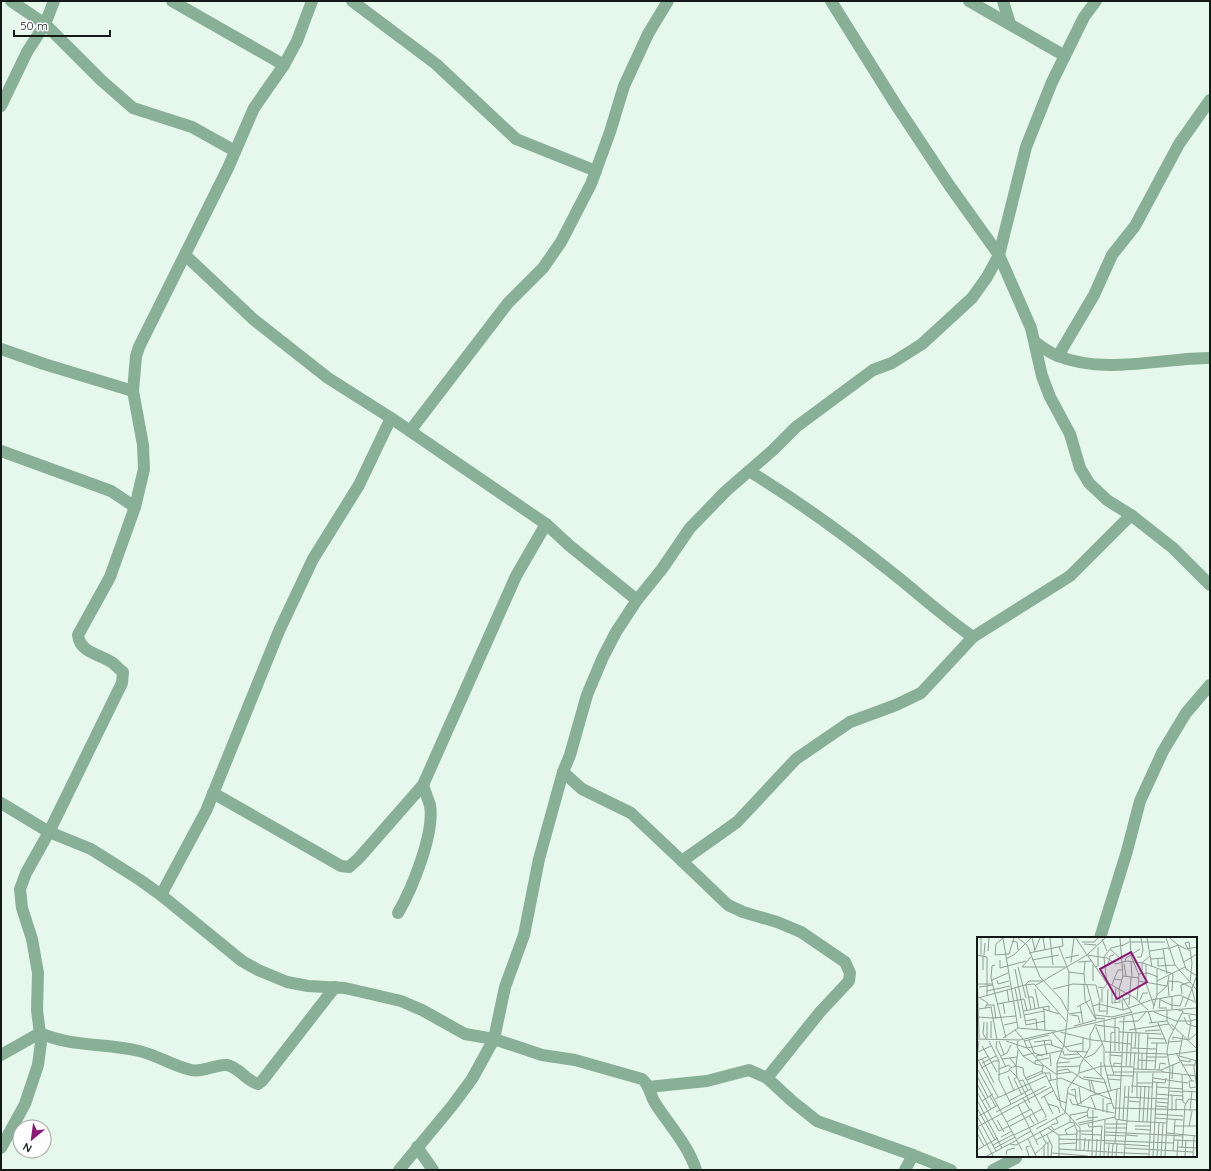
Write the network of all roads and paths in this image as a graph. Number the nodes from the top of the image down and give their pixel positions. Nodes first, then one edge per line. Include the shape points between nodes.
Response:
1 (10, 1) edge
2 (54, 1) edge
3 (173, 1) edge
4 (312, 1) edge
5 (352, 1) edge
6 (668, 1) edge
7 (831, 1) edge
8 (969, 1) edge
9 (1003, 1) edge
10 (1096, 1) edge
11 (45, 24) junction
12 (1010, 24) junction
13 (1065, 56) junction
14 (284, 65) junction
15 (1210, 100) edge
16 (1, 106) edge
17 (235, 151) junction
18 (596, 171) junction
19 (999, 254) junction
20 (185, 256) junction
21 (1035, 342) junction
22 (1, 349) edge
23 (1058, 356) junction
24 (1210, 358) edge
25 (133, 390) junction
26 (391, 418) junction
27 (410, 430) junction
28 (1, 451) edge
29 (749, 471) junction
30 (135, 507) junction
31 (1131, 515) junction
32 (546, 524) junction
33 (1210, 586) edge
34 (637, 600) junction
35 (973, 637) junction
36 (1210, 685) edge
37 (564, 772) junction
38 (423, 785) junction
39 (214, 793) junction
40 (1, 803) edge
41 (49, 832) junction
42 (682, 861) junction
43 (161, 895) junction
44 (398, 913) dead end
45 (1100, 937) edge
46 (335, 986) junction
47 (40, 1034) junction
48 (494, 1039) junction
49 (1, 1055) edge
50 (767, 1078) junction
51 (648, 1087) junction
52 (417, 1147) junction
53 (1, 1148) edge
54 (913, 1155) junction
55 (1016, 1161) edge
56 (399, 1170) edge
57 (433, 1170) edge
58 (696, 1170) edge
59 (905, 1170) edge
60 (951, 1170) edge
61 (993, 1170) edge

1 - 11 street
2 - 11 street
3 - 14 street
4 - 14 street via 297,41
5 - 18 street via 436,64 516,139
6 - 18 street via 648,34 624,86
7 - 19 street via 949,185
8 - 12 street
9 - 12 street
10 - 13 street via 1084,17
11 - 16 street via 27,52
11 - 17 street via 133,108 192,127
12 - 13 street
13 - 19 street via 1026,147
14 - 17 street via 254,108
15 - 23 street via 1178,144 1135,226 1112,256 1094,295
17 - 20 street
18 - 27 street via 561,242 543,268 508,303
19 - 21 street
19 - 29 street via 972,298 922,344 892,363 873,370 845,389 796,428
20 - 25 street via 139,347
20 - 26 street via 253,319 328,378
21 - 23 street
21 - 31 street via 1042,376 1070,434 1080,468 1090,483 1107,500
22 - 25 street
23 - 24 street via 1081,362 1109,364
25 - 30 street via 143,445 144,469
26 - 27 street
26 - 39 street via 359,485 313,559 279,631
27 - 32 street
28 - 30 street via 111,491
29 - 34 street via 690,528
29 - 35 street via 819,517
30 - 41 street via 110,577 78,635 79,643 86,650 112,663 123,672 122,683
31 - 33 street via 1183,557
31 - 35 street via 1070,576
32 - 34 street
32 - 38 street via 516,576
34 - 37 street via 602,657 587,695
35 - 42 street via 920,693 850,722 796,759 737,822
36 - 45 street via 1186,713 1163,751 1140,801
37 - 42 street via 582,789 631,813
37 - 48 street via 539,859 524,935 505,988
38 - 39 street via 349,867 341,866
38 - 44 street via 430,806 425,846 406,899
39 - 43 street
40 - 41 street
41 - 43 street via 92,849
41 - 47 street via 20,889 22,908 32,939 38,973 37,1010
42 - 50 street via 728,905 801,932 845,962 848,967 849,981 820,1012
43 - 46 street via 242,961 258,970 287,982 308,986
46 - 47 street via 258,1084 227,1065 207,1070 192,1070 140,1051 54,1040
46 - 48 street via 401,1001 465,1034
47 - 49 street
47 - 53 street via 38,1065 25,1104
48 - 51 street via 542,1055 575,1060 633,1075 642,1079
48 - 52 street via 472,1079
50 - 51 street via 749,1070 707,1082
50 - 54 street via 818,1121
51 - 58 street via 654,1101 691,1156
52 - 56 street
52 - 57 street
54 - 59 street
54 - 60 street
55 - 61 street

